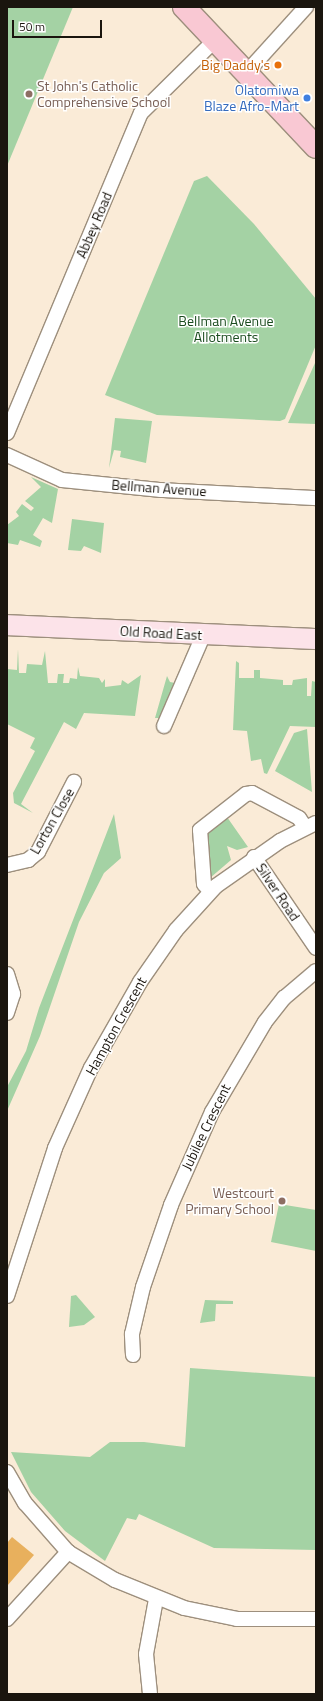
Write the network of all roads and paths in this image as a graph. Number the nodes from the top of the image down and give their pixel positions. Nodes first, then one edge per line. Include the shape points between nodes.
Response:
1 (184, 7) edge
2 (306, 7) edge
3 (216, 40) junction
4 (247, 72) junction
5 (316, 147) edge
6 (7, 433) edge
7 (7, 455) edge
8 (316, 498) edge
9 (7, 625) edge
10 (203, 636) junction
11 (316, 639) edge
12 (164, 726) dead end
13 (74, 782) dead end
14 (310, 825) edge
15 (254, 857) junction
16 (7, 865) edge
17 (210, 891) junction
18 (316, 948) edge
19 (316, 971) edge
20 (7, 974) edge
21 (7, 1012) edge
22 (7, 1296) edge
23 (134, 1355) dead end
24 (7, 1472) edge
25 (68, 1552) junction
26 (156, 1599) junction
27 (7, 1619) edge
28 (316, 1619) edge
29 (150, 1694) edge

1 - 3 main road
2 - 4 street
3 - 4 main road
3 - 6 street, Abbey Road via 141,113
4 - 5 main road
7 - 8 street, Bellman Avenue via 62,480 161,490
9 - 10 main road, Old Road East
10 - 11 main road, Old Road East
10 - 12 street
13 - 16 street, Lorton Close via 38,852 28,860
14 - 15 street, Hampton Crescent
14 - 17 street via 252,793 246,794 200,830 204,883
15 - 17 street, Hampton Crescent
15 - 18 street, Silver Road
17 - 22 street, Hampton Crescent via 158,954 91,1068 54,1148
19 - 23 street, Jubilee Crescent via 292,990 267,1018 212,1112 170,1205 145,1280 132,1334
20 - 21 street via 13,994
24 - 25 street via 25,1503
25 - 26 street
25 - 27 street
26 - 28 street via 237,1619
26 - 29 street via 146,1654

